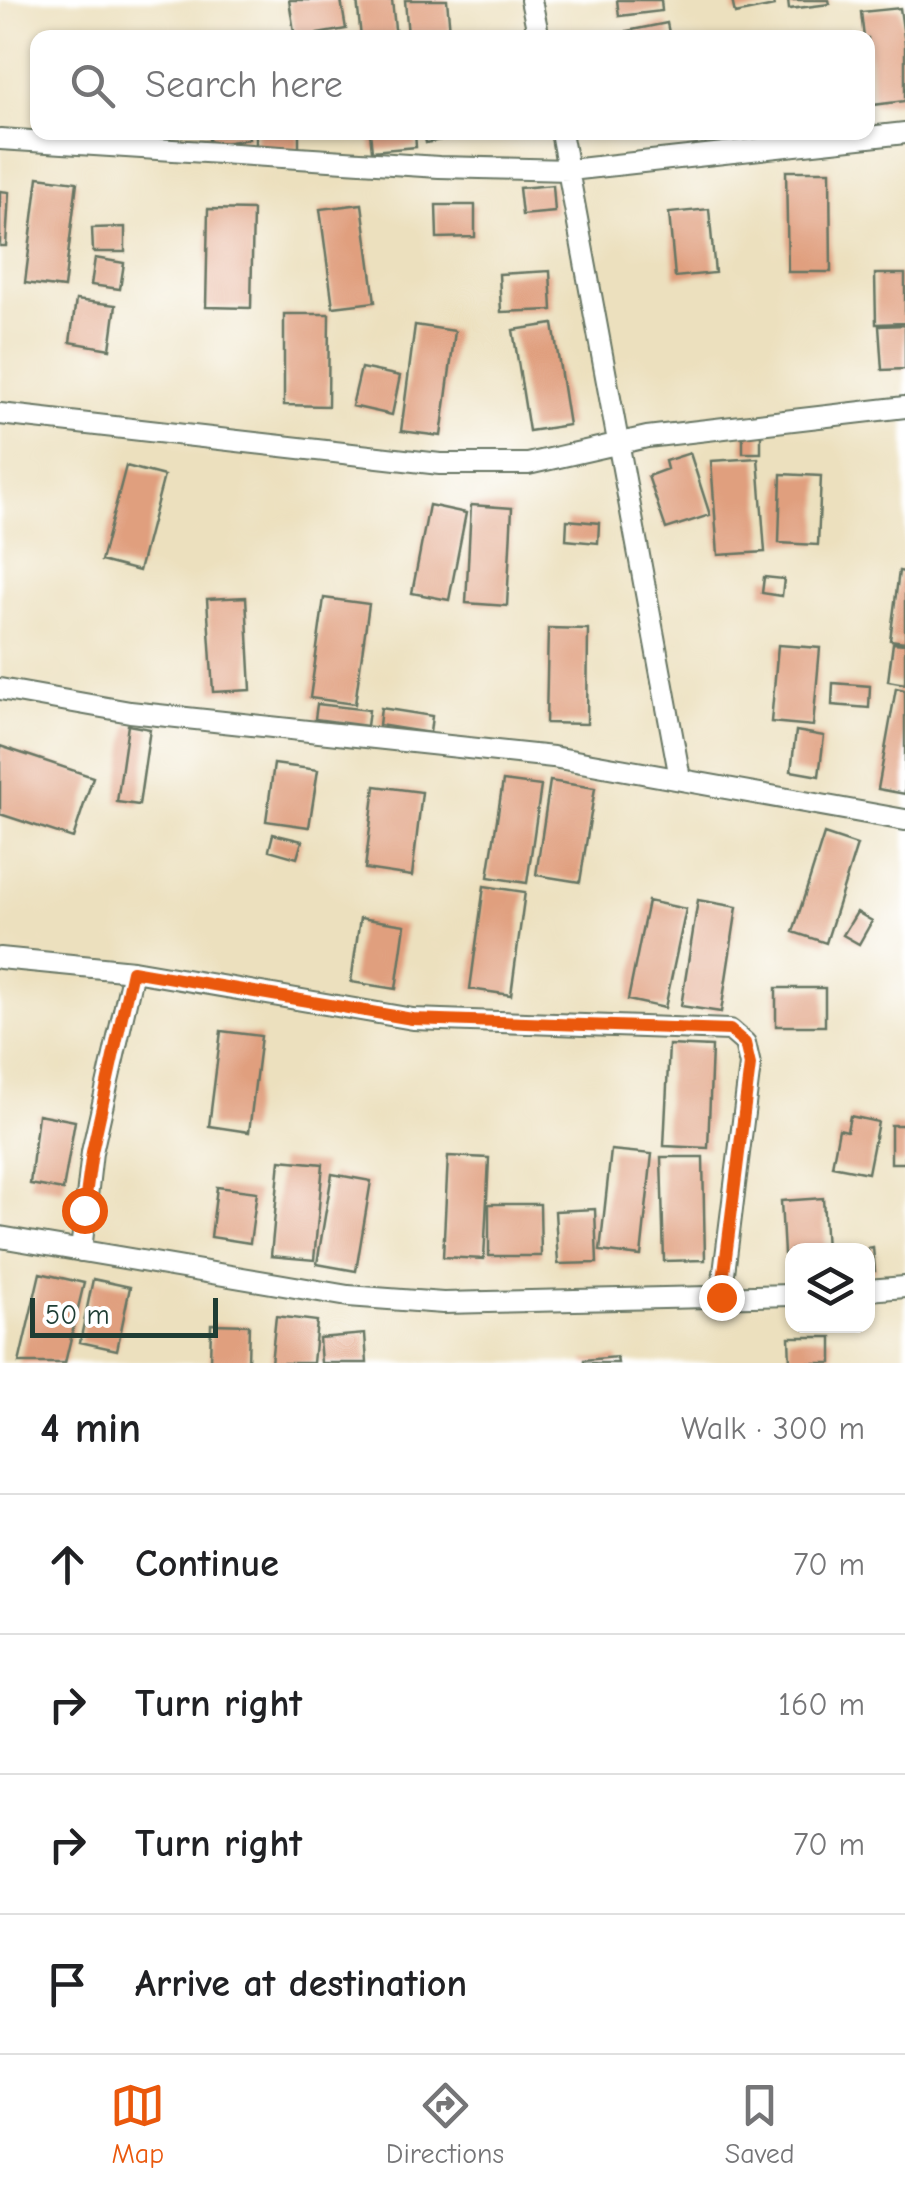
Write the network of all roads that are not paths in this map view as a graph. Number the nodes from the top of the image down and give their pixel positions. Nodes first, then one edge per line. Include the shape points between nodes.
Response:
1 (531, 0) edge
2 (537, 30) edge
3 (905, 133) edge
4 (875, 136) edge
5 (0, 139) edge
6 (563, 140) edge
7 (842, 140) edge
8 (570, 170) junction
9 (905, 407) edge
10 (0, 414) edge
11 (616, 445) junction
12 (0, 689) edge
13 (680, 778) junction
14 (905, 820) edge
15 (0, 958) edge
16 (132, 971) junction
17 (0, 1237) edge
18 (80, 1251) junction
19 (905, 1287) edge
20 (875, 1289) edge
21 (785, 1295) edge
22 (721, 1297) junction

1 - 2 street
3 - 4 street
5 - 8 street
6 - 8 street
7 - 8 street
8 - 11 street
9 - 11 street via 646,436
10 - 11 street via 440,464 528,464
11 - 13 street
12 - 13 street via 130,712 553,757
13 - 14 street
15 - 16 street
16 - 18 street via 92,1152
16 - 22 street via 412,1019 730,1030 745,1043 750,1065
17 - 18 street
18 - 22 street via 348,1296 443,1303
19 - 20 street
21 - 22 street

